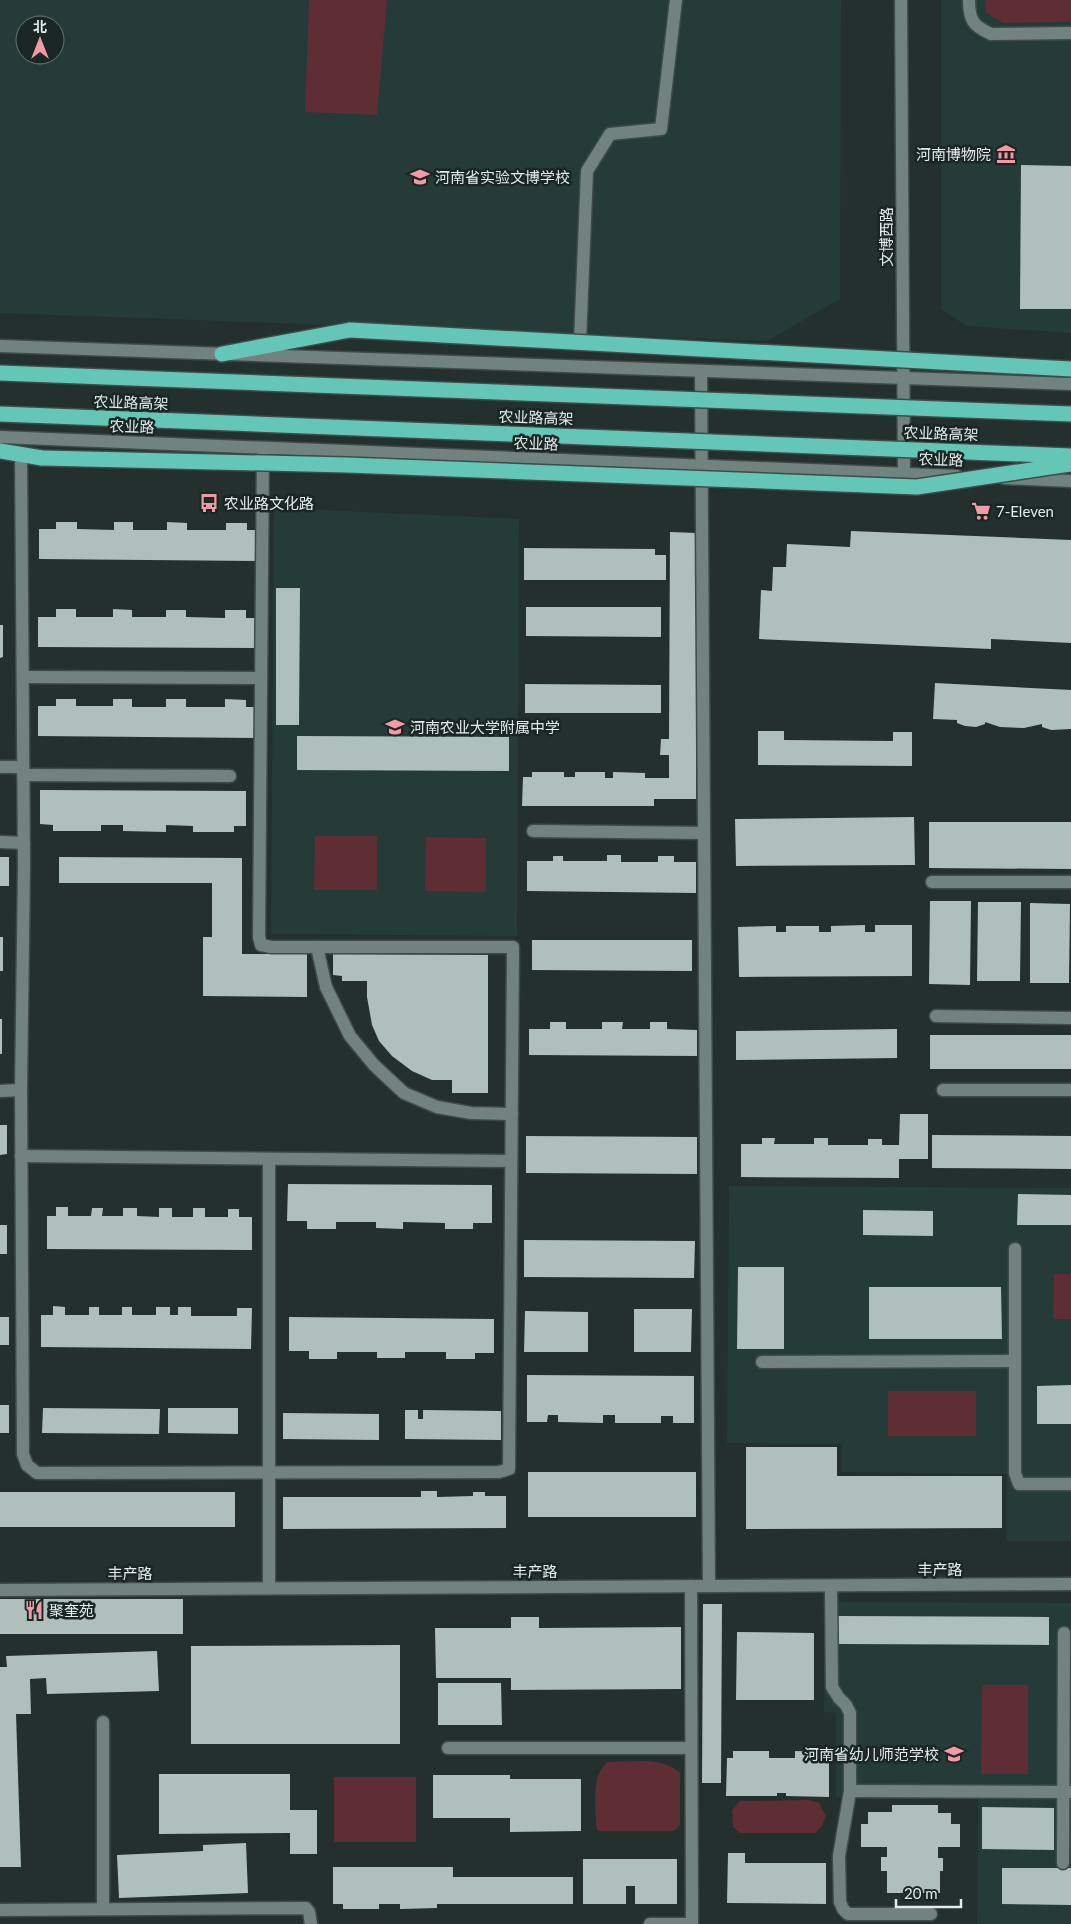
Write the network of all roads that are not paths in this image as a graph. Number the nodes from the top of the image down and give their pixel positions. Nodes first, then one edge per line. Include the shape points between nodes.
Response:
1 (676, 0) edge
2 (901, 0) edge
3 (969, 0) edge
4 (1071, 33) edge
5 (580, 342) junction
6 (0, 346) edge
7 (222, 354) junction
8 (1071, 369) edge
9 (701, 371) junction
10 (0, 373) edge
11 (903, 378) junction
12 (1071, 384) edge
13 (0, 414) edge
14 (1071, 414) edge
15 (0, 437) edge
16 (263, 448) junction
17 (0, 451) edge
18 (22, 455) junction
19 (1071, 456) edge
20 (1071, 464) edge
21 (702, 466) junction
22 (904, 474) junction
23 (1071, 481) edge
24 (23, 677) junction
25 (261, 678) junction
26 (0, 767) edge
27 (23, 771) junction
28 (230, 776) dead end
29 (533, 831) dead end
30 (704, 833) junction
31 (0, 842) edge
32 (24, 843) junction
33 (932, 882) dead end
34 (1071, 882) edge
35 (317, 946) junction
36 (936, 1016) dead end
37 (1071, 1018) edge
38 (21, 1090) junction
39 (942, 1090) dead end
40 (1071, 1090) edge
41 (0, 1091) edge
42 (512, 1114) junction
43 (21, 1156) junction
44 (269, 1159) junction
45 (511, 1161) junction
46 (1015, 1249) dead end
47 (1014, 1361) junction
48 (762, 1362) dead end
49 (268, 1473) junction
50 (1071, 1484) edge
51 (1071, 1584) edge
52 (692, 1586) junction
53 (708, 1586) junction
54 (831, 1586) junction
55 (269, 1588) junction
56 (0, 1590) edge
57 (1064, 1633) dead end
58 (103, 1722) dead end
59 (448, 1748) dead end
60 (692, 1748) junction
61 (850, 1790) junction
62 (1067, 1792) edge
63 (1063, 1863) dead end
64 (103, 1909) junction
65 (0, 1910) edge
66 (932, 1914) dead end
67 (311, 1924) edge
68 (650, 1924) edge

1 - 5 street via 661,129 610,134 587,171
2 - 11 street, 文博西路
3 - 4 street via 973,22 991,34
5 - 7 highway, bridge via 350,330
5 - 8 highway, bridge
6 - 7 street
7 - 9 street
9 - 11 street
9 - 21 street
10 - 14 highway, 农业路高架, bridge
11 - 12 street
11 - 22 street, 文博西路
13 - 19 highway, 农业路高架, bridge
15 - 16 street, 农业路
16 - 21 street, 农业路
16 - 25 street
17 - 18 highway
18 - 20 highway, bridge via 917,487
18 - 24 street
21 - 22 street, 农业路
21 - 30 street
22 - 23 street, 农业路
24 - 25 street
24 - 27 street
25 - 35 street via 259,937 262,945
26 - 27 street
27 - 28 street
27 - 32 street
29 - 30 street
30 - 53 street
31 - 32 street
32 - 38 street
33 - 34 street
35 - 42 street via 326,987 350,1036 374,1065 404,1092 437,1107 471,1113
35 - 42 street via 513,947
36 - 37 street
38 - 41 street
38 - 43 street
39 - 40 street
42 - 45 street
43 - 44 street
43 - 49 street via 23,1454 27,1464 37,1473
44 - 45 street
44 - 49 street
45 - 49 street via 509,1469 499,1472
46 - 47 street
47 - 48 street
47 - 50 street via 1016,1481 1019,1484
49 - 55 street
51 - 54 street, 丰产路
52 - 53 street, 丰产路
52 - 55 street, 丰产路
52 - 60 street
53 - 54 street, 丰产路
54 - 61 street via 832,1687 850,1713
55 - 56 street, 丰产路
57 - 62 street
58 - 64 street
59 - 60 street
60 - 68 street via 692,1924
61 - 62 street
61 - 66 street via 838,1856 843,1909 848,1914
62 - 63 street
64 - 65 street
64 - 67 street via 306,1908

